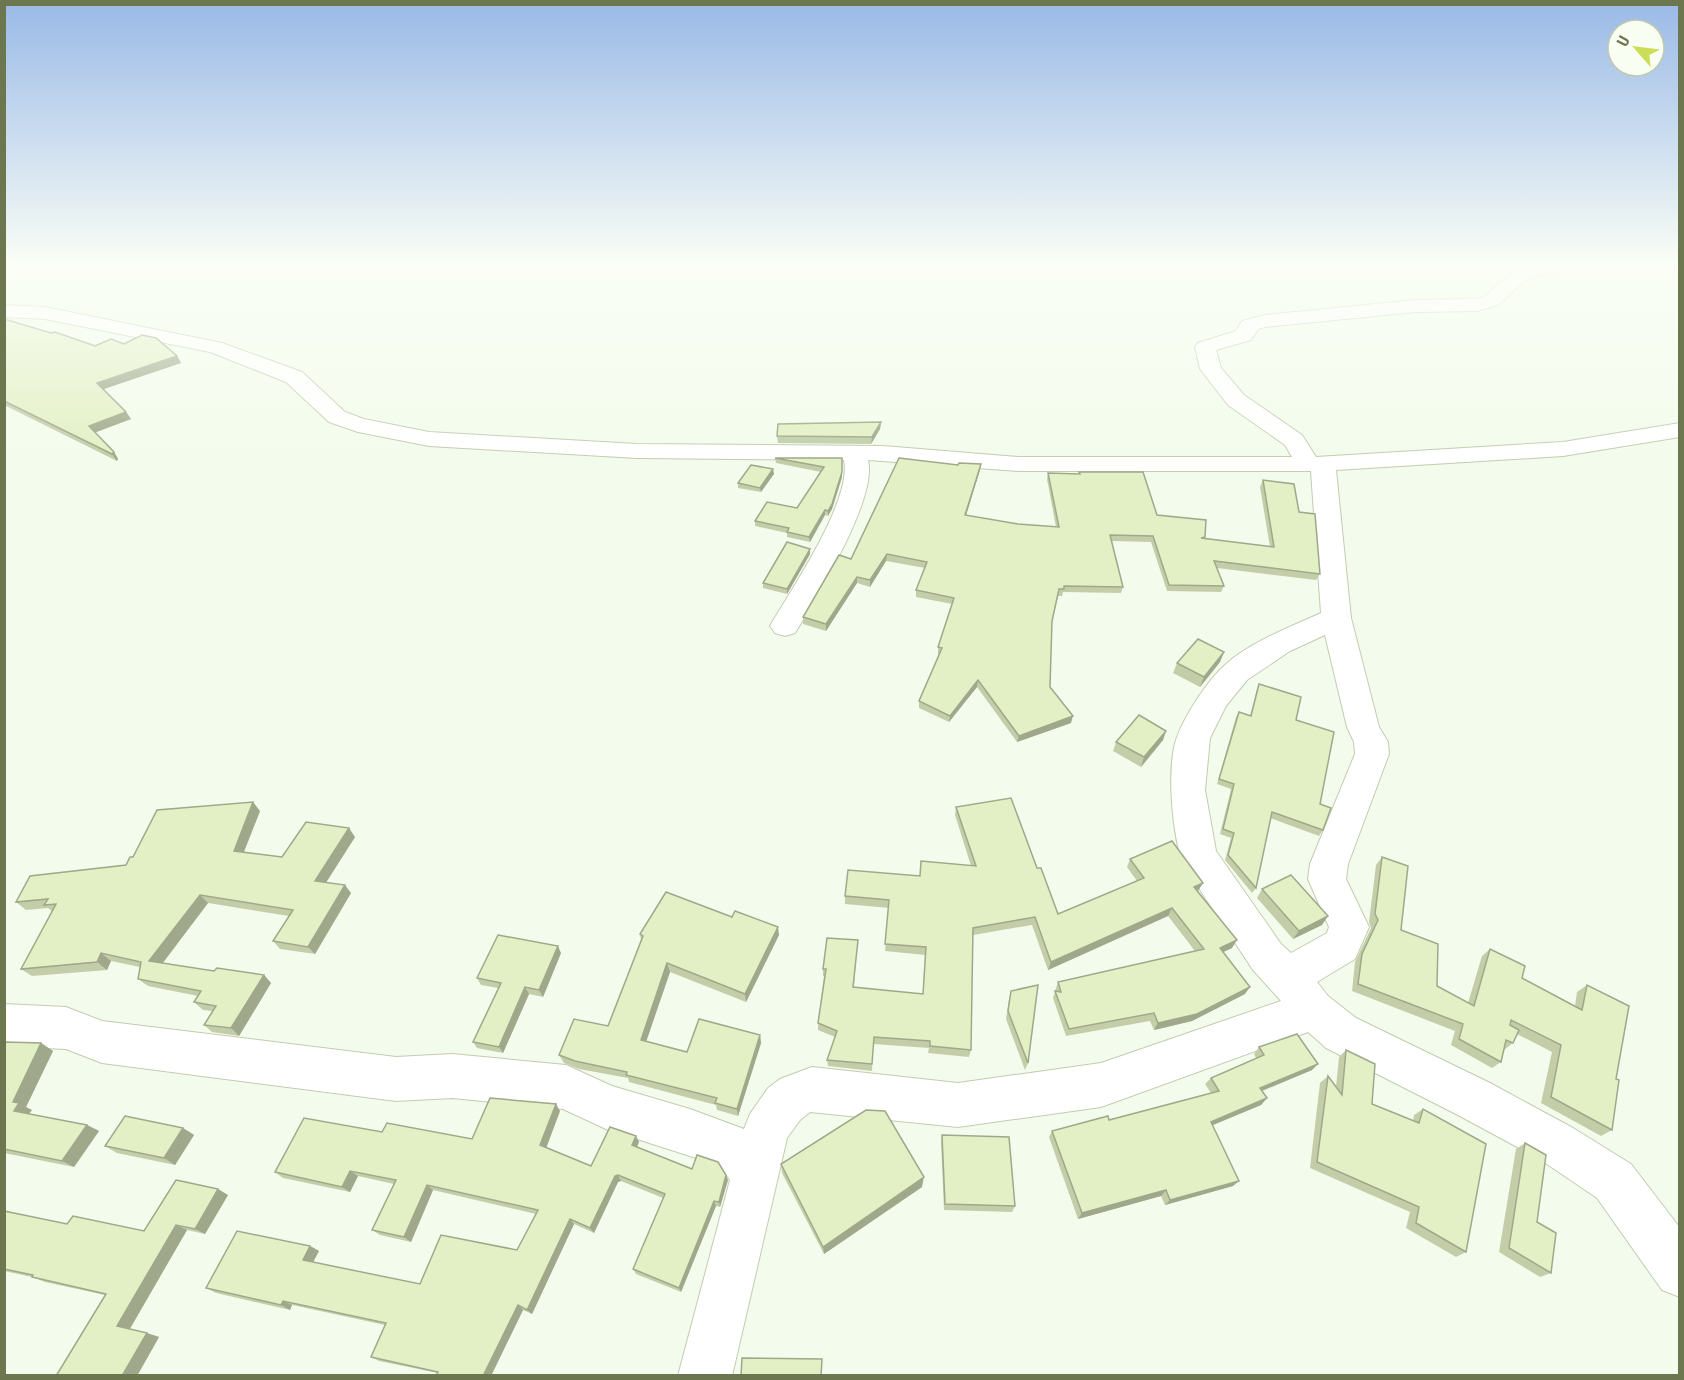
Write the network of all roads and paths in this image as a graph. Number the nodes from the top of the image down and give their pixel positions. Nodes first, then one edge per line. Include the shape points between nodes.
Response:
1 (122, 328) edge
2 (1248, 328) edge
3 (1680, 430) edge
4 (853, 452) junction
5 (1316, 464) junction
6 (1336, 618) junction
7 (785, 626) dead end
8 (1300, 993) junction
9 (4, 1025) edge
10 (755, 1177) junction
11 (1680, 1272) edge
12 (705, 1376) edge

1 - 4 street via 215,347 294,377 337,417 429,439 637,451
2 - 5 street via 1242,337 1205,347 1211,369 1236,400 1294,440
3 - 5 street via 1563,449
4 - 5 street via 1019,464
4 - 7 street via 858,472 851,498
5 - 6 street
6 - 8 street via 1372,754 1329,864 1327,879 1349,927 1341,946
6 - 8 street via 1279,644 1236,672 1214,699 1193,738 1188,790 1198,856 1267,957
8 - 10 street via 1101,1084 958,1105 812,1089 796,1093 766,1130
8 - 11 street via 1341,1033 1474,1099 1557,1144 1614,1181
9 - 10 street via 66,1028 102,1042 396,1079 452,1076 566,1087 606,1107 737,1149
10 - 12 street

